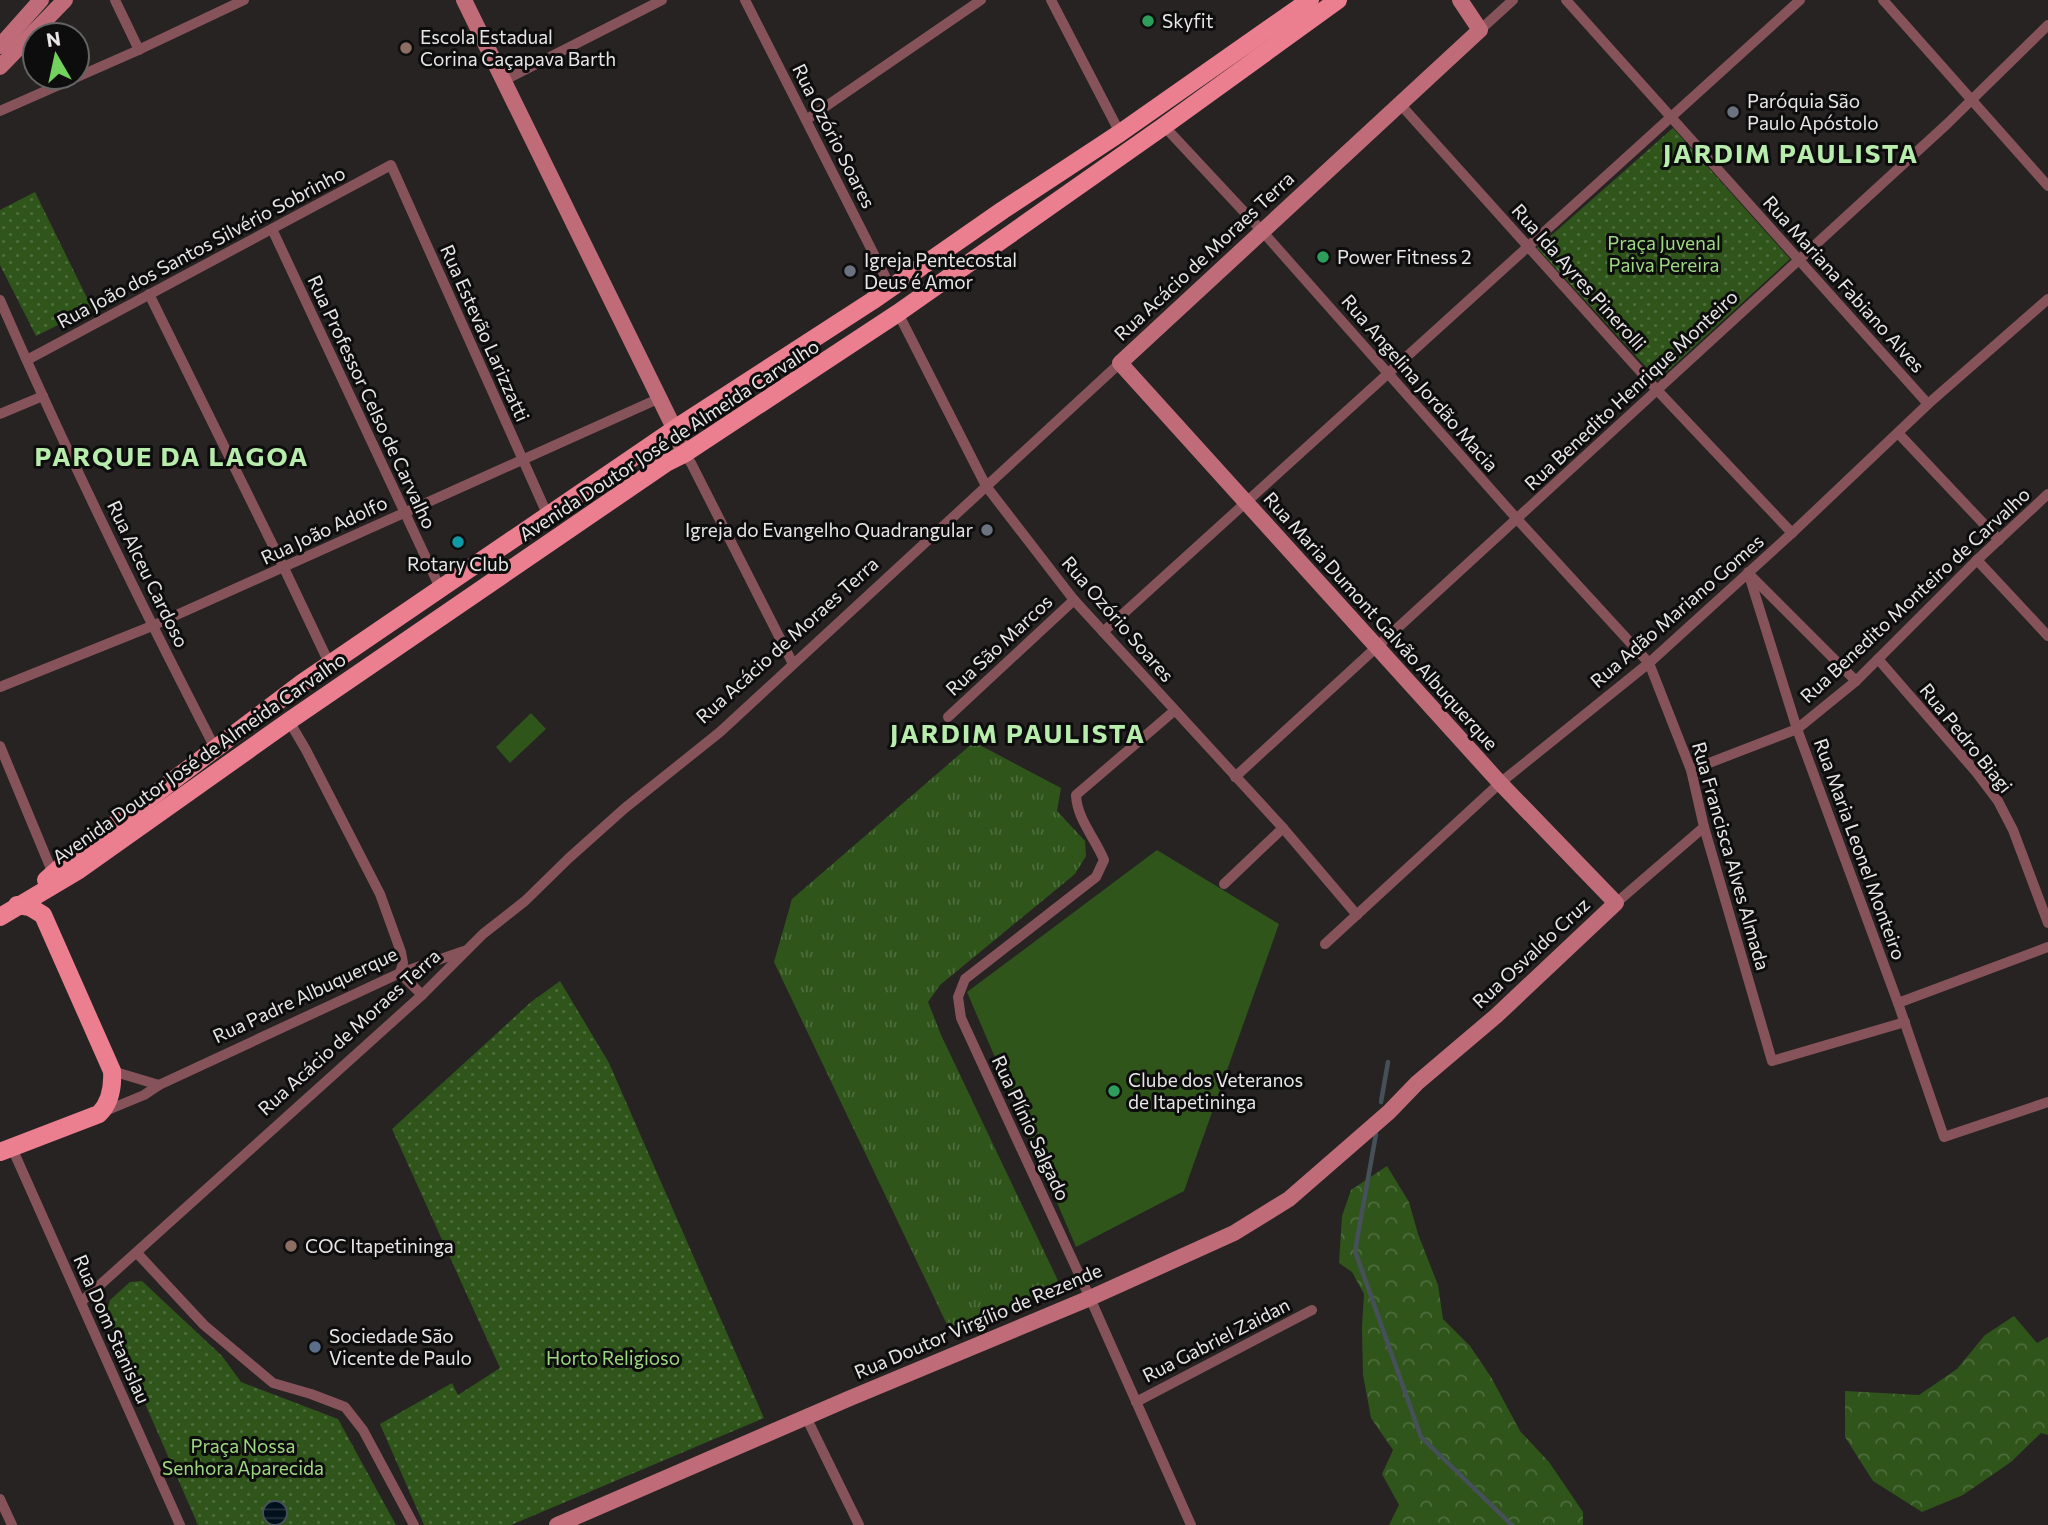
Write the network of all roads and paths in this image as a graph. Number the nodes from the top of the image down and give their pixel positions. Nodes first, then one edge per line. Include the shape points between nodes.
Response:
1 (41, 0) edge
2 (65, 0) edge
3 (115, 0) edge
4 (244, 0) edge
5 (464, 0) edge
6 (662, 0) edge
7 (745, 0) edge
8 (981, 0) edge
9 (1051, 0) edge
10 (1311, 0) edge
11 (1338, 0) edge
12 (1460, 0) edge
13 (1513, 0) edge
14 (1566, 0) edge
15 (1800, 0) edge
16 (1883, 0) edge
17 (2048, 25) edge
18 (1480, 30) junction
19 (0, 46) edge
20 (139, 50) junction
21 (0, 67) edge
22 (505, 80) junction
23 (1972, 99) junction
24 (1400, 104) junction
25 (0, 111) edge
26 (1671, 118) junction
27 (806, 120) junction
28 (1164, 126) junction
29 (1120, 133) junction
30 (391, 165) joint
31 (2048, 186) edge
32 (272, 229) junction
33 (1262, 231) junction
34 (1529, 247) junction
35 (1798, 260) junction
36 (891, 288) junction
37 (149, 295) junction
38 (2048, 299) edge
39 (0, 300) edge
40 (898, 313) junction
41 (27, 360) junction
42 (1120, 363) junction
43 (1388, 373) junction
44 (1657, 390) junction
45 (43, 396) junction
46 (660, 398) junction
47 (1928, 404) junction
48 (0, 414) edge
49 (675, 430) junction
50 (1898, 433) junction
51 (684, 454) junction
52 (522, 460) junction
53 (986, 486) junction
54 (2048, 494) edge
55 (1245, 502) junction
56 (404, 512) junction
57 (548, 516) junction
58 (1517, 519) junction
59 (1791, 533) junction
60 (1999, 540) junction
61 (1977, 560) junction
62 (284, 568) junction
63 (1748, 572) junction
64 (441, 590) junction
65 (1074, 600) junction
66 (1780, 606) junction
67 (1762, 618) junction
68 (152, 626) junction
69 (1103, 632) junction
70 (2048, 636) edge
71 (1377, 647) junction
72 (1878, 659) junction
73 (1649, 663) junction
74 (793, 664) junction
75 (330, 665) junction
76 (1856, 681) junction
77 (0, 687) edge
78 (1174, 711) junction
79 (948, 717) dead end
80 (283, 726) junction
81 (1797, 729) junction
82 (0, 746) edge
83 (215, 748) junction
84 (1690, 770) junction
85 (1235, 777) junction
86 (1500, 783) junction
87 (1704, 827) junction
88 (1283, 828) junction
89 (55, 878) junction
90 (1224, 884) dead end
91 (39, 893) junction
92 (1616, 903) junction
93 (17, 905) junction
94 (43, 915) junction
95 (1357, 915) junction
96 (0, 917) edge
97 (2048, 923) edge
98 (1325, 944) dead end
99 (2048, 947) edge
100 (470, 948) junction
101 (400, 973) junction
102 (422, 995) junction
103 (1898, 1003) junction
104 (1905, 1022) junction
105 (112, 1071) junction
106 (159, 1085) junction
107 (2048, 1102) edge
108 (1389, 1112) joint
109 (99, 1114) junction
110 (6, 1150) edge
111 (137, 1253) junction
112 (1090, 1298) junction
113 (81, 1302) junction
114 (1312, 1310) dead end
115 (1136, 1402) junction
116 (806, 1417) junction
117 (0, 1499) edge
118 (583, 1520) edge
119 (12, 1525) edge
120 (180, 1525) edge
121 (414, 1525) edge
122 (557, 1525) edge
123 (859, 1525) edge
124 (1191, 1525) edge

1 - 19 street
2 - 21 street
3 - 20 street
4 - 20 street
5 - 22 street
6 - 22 street
7 - 27 street, Rua Ozório Soares
8 - 27 street
9 - 29 street
10 - 29 main road, Avenida Doutor José de Almeida Carvalho
11 - 28 main road, Avenida Doutor José de Almeida Carvalho
12 - 18 street
13 - 18 street, Rua Acácio de Moraes Terra
14 - 26 street, Rua Mariana Fabiano Alves
15 - 26 street
16 - 23 street
17 - 23 street, Rua Benedito Henrique Monteiro
18 - 24 street, Rua Acácio de Moraes Terra
20 - 25 street
22 - 46 street
23 - 31 street
23 - 35 street, Rua Benedito Henrique Monteiro
24 - 33 street, Rua Acácio de Moraes Terra
24 - 34 street, Rua Ida Ayres Pinerolli
26 - 34 street
26 - 35 street, Rua Mariana Fabiano Alves
27 - 36 street, Rua Ozório Soares
28 - 33 street, Rua Angelina Jordão Macia
28 - 40 main road, Avenida Doutor José de Almeida Carvalho
29 - 36 main road, Avenida Doutor José de Almeida Carvalho
30 - 32 street, Rua João dos Santos Silvério Sobrinho
30 - 52 street, Rua Estevão Larizzatti
32 - 37 street, Rua João dos Santos Silvério Sobrinho
32 - 56 street, Rua Professor Celso de Carvalho
33 - 42 street, Rua Acácio de Moraes Terra
33 - 43 street, Rua Angelina Jordão Macia
34 - 43 street
34 - 44 street, Rua Ida Ayres Pinerolli
35 - 44 street, Rua Benedito Henrique Monteiro
35 - 47 street, Rua Mariana Fabiano Alves
36 - 49 main road, Avenida Doutor José de Almeida Carvalho
37 - 41 street, Rua João dos Santos Silvério Sobrinho
37 - 62 street
38 - 47 street, Rua Adão Mariano Gomes
39 - 41 street, Rua Alceu Cardoso
40 - 51 main road, Avenida Doutor José de Almeida Carvalho
40 - 53 street, Rua Ozório Soares
41 - 45 street, Rua Alceu Cardoso
42 - 53 street, Rua Acácio de Moraes Terra
42 - 55 street, Rua Maria Dumont Galvão Albuquerque
43 - 55 street
43 - 58 street, Rua Angelina Jordão Macia
44 - 58 street, Rua Benedito Henrique Monteiro
44 - 59 street, Rua Ida Ayres Pinerolli
45 - 48 street
45 - 68 street, Rua Alceu Cardoso
46 - 49 street
46 - 52 street, Rua João Adolfo
47 - 50 street, Rua Adão Mariano Gomes
49 - 51 street
49 - 57 main road, Avenida Doutor José de Almeida Carvalho
50 - 59 street, Rua Adão Mariano Gomes
50 - 60 street
51 - 74 street
51 - 80 main road, Avenida Doutor José de Almeida Carvalho
52 - 56 street, Rua João Adolfo
52 - 57 street, Rua Estevão Larizzatti
53 - 65 street, Rua Ozório Soares
53 - 74 street, Rua Acácio de Moraes Terra
54 - 60 street, Rua Benedito Monteiro de Carvalho
55 - 69 street
55 - 71 street, Rua Maria Dumont Galvão Albuquerque
56 - 62 street, Rua João Adolfo
56 - 64 street, Rua Professor Celso de Carvalho
57 - 64 main road, Avenida Doutor José de Almeida Carvalho
58 - 71 street, Rua Benedito Henrique Monteiro
58 - 73 street, Rua Angelina Jordão Macia
59 - 63 street, Rua Adão Mariano Gomes
60 - 61 street, Rua Benedito Monteiro de Carvalho
61 - 70 street
61 - 72 street, Rua Benedito Monteiro de Carvalho
62 - 68 street, Rua João Adolfo
62 - 75 street
63 - 66 street
63 - 67 street, Rua Maria Leonel Monteiro
63 - 73 street, Rua Adão Mariano Gomes
64 - 75 main road, Avenida Doutor José de Almeida Carvalho
65 - 69 street, Rua Ozório Soares
65 - 79 street, Rua São Marcos
66 - 67 street
66 - 76 street
67 - 81 street, Rua Maria Leonel Monteiro
68 - 77 street, Rua João Adolfo
68 - 83 street, Rua Alceu Cardoso
69 - 78 street, Rua Ozório Soares
71 - 85 street, Rua Benedito Henrique Monteiro
71 - 86 street, Rua Maria Dumont Galvão Albuquerque
72 - 76 street, Rua Benedito Monteiro de Carvalho
72 - 97 street, Rua Pedro Biagi via 1998,801
73 - 84 street, Rua Francisca Alves Almada
73 - 86 street, Rua Adão Mariano Gomes
74 - 100 street, Rua Acácio de Moraes Terra
75 - 83 main road, Avenida Doutor José de Almeida Carvalho
76 - 81 street, Rua Benedito Monteiro de Carvalho
78 - 85 street, Rua Ozório Soares
78 - 112 street, Rua Plínio Salgado via 1076,795 1077,810 1104,860 1096,877 965,979 958,997 961,1018
80 - 89 main road, Avenida Doutor José de Almeida Carvalho via 79,870
80 - 101 street via 306,750 380,894 401,952
81 - 84 street, Rua Benedito Monteiro de Carvalho
81 - 103 street, Rua Maria Leonel Monteiro
82 - 89 street
83 - 89 main road, Avenida Doutor José de Almeida Carvalho via 83,849
84 - 87 street, Rua Francisca Alves Almada
85 - 88 street, Rua Ozório Soares
86 - 92 street, Rua Maria Dumont Galvão Albuquerque
86 - 95 street, Rua Adão Mariano Gomes
87 - 92 street, Rua Osvaldo Cruz
87 - 104 street, Rua Francisca Alves Almada via 1772,1061
88 - 90 street
88 - 95 street, Rua Ozório Soares
89 - 91 main road, Avenida Doutor José de Almeida Carvalho
89 - 93 main road, Avenida Doutor José de Almeida Carvalho
91 - 93 main road, Avenida Doutor José de Almeida Carvalho
91 - 94 main road
92 - 108 street, Rua Osvaldo Cruz
93 - 94 main road
93 - 96 main road, Avenida Doutor José de Almeida Carvalho
94 - 105 main road
95 - 98 street, Rua Adão Mariano Gomes
99 - 103 street
100 - 101 street, Rua Padre Albuquerque
100 - 102 street, Rua Acácio de Moraes Terra
101 - 102 street
101 - 106 street, Rua Padre Albuquerque
102 - 111 street, Rua Acácio de Moraes Terra
103 - 104 street, Rua Maria Leonel Monteiro
104 - 107 street, Rua Maria Leonel Monteiro via 1944,1137
105 - 106 street
105 - 109 main road via 112,1089
106 - 109 street, Rua Padre Albuquerque
108 - 112 street, Rua Doutor Virgílio de Rezende via 1289,1199 1234,1233
109 - 110 main road, Rua Padre Albuquerque
110 - 113 street, Rua Dom Stanislau
111 - 113 street, Rua Acácio de Moraes Terra
111 - 121 street via 204,1325 273,1383 345,1407 363,1430
112 - 115 street, Rua Plínio Salgado
112 - 116 street, Rua Doutor Virgílio de Rezende
113 - 120 street, Rua Dom Stanislau
114 - 115 street, Rua Gabriel Zaidan
115 - 124 street, Rua Plínio Salgado
116 - 118 street, Rua Doutor Virgílio de Rezende
116 - 123 street
117 - 119 street
118 - 122 street, Rua Doutor Virgílio de Rezende

